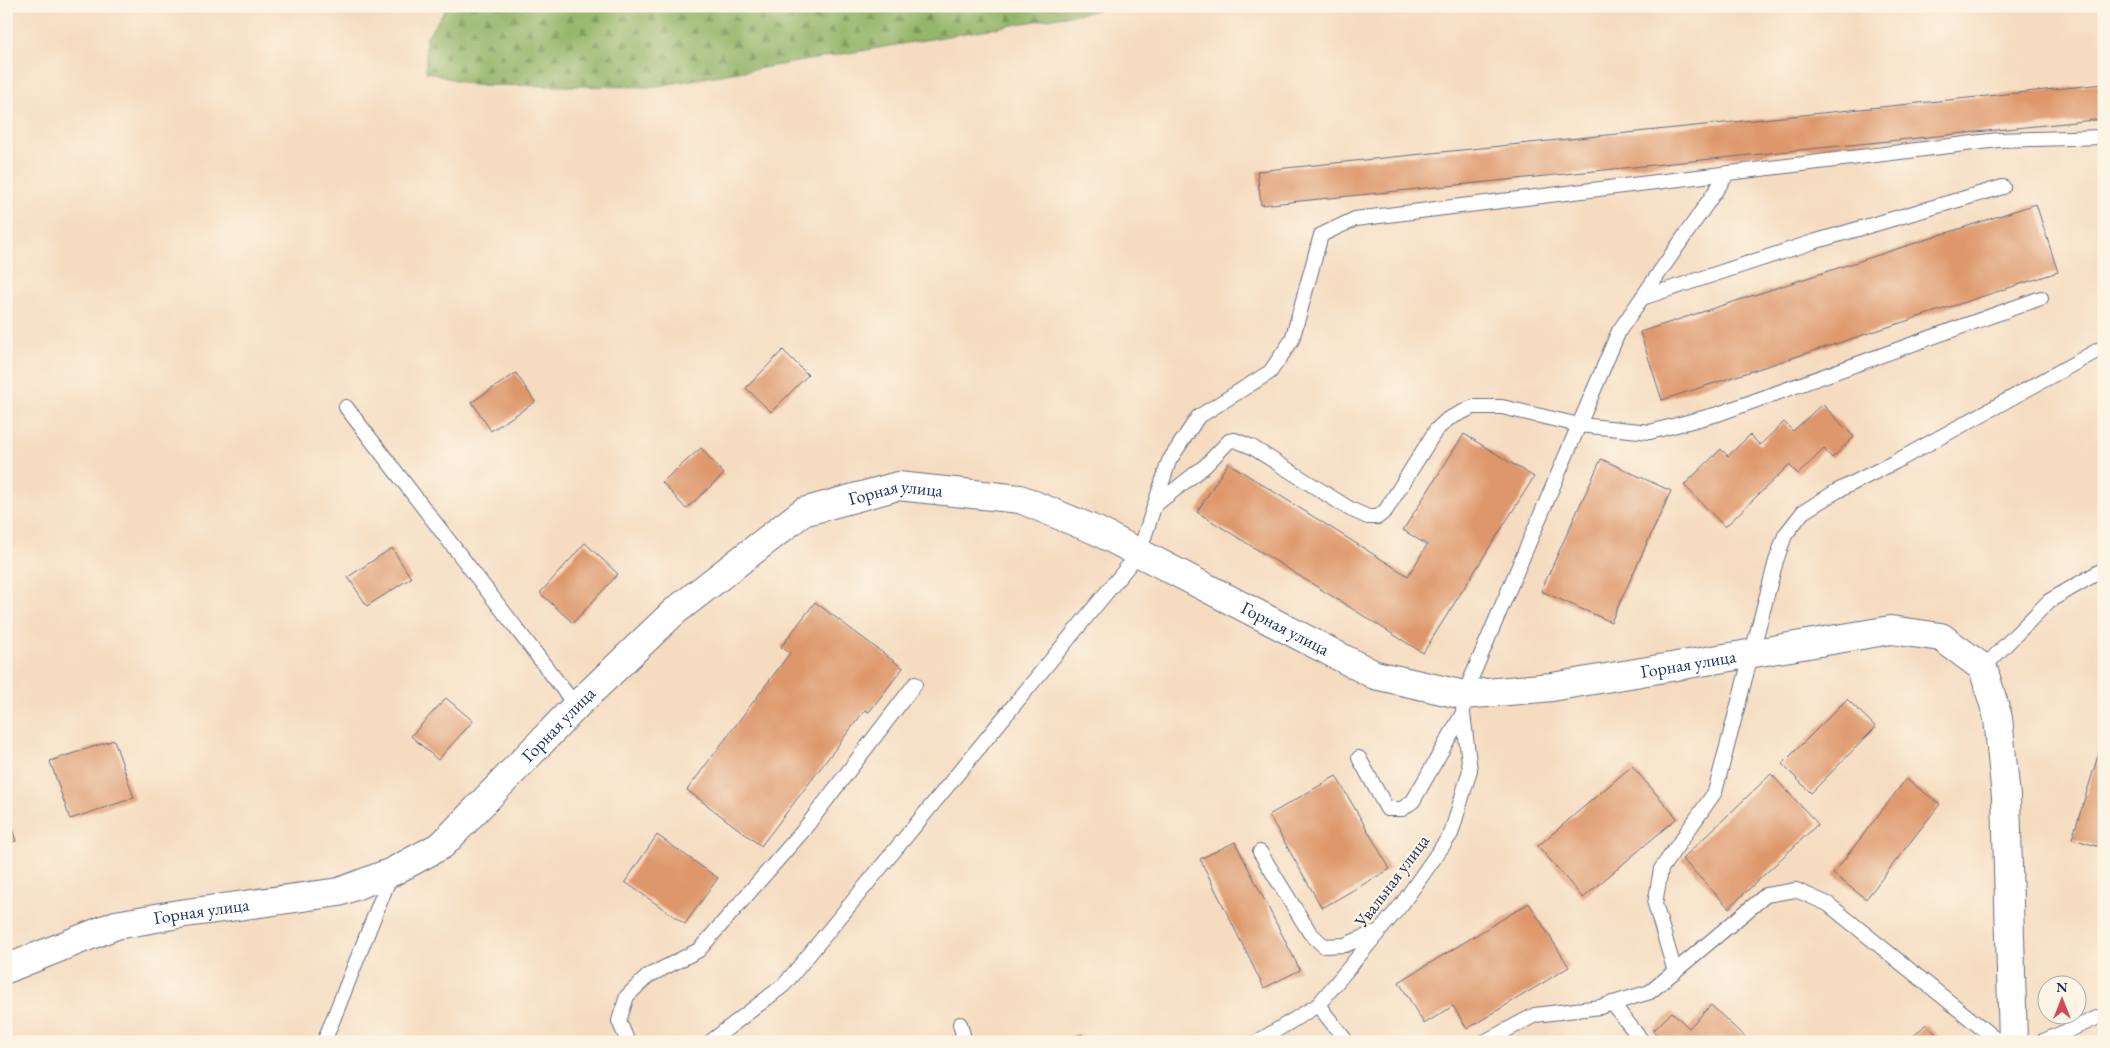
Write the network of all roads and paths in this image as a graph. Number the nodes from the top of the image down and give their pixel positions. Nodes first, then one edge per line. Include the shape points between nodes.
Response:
1 (2104, 137) edge
2 (1728, 173) junction
3 (2003, 187) dead end
4 (1642, 298) junction
5 (2042, 298) dead end
6 (2104, 346) edge
7 (346, 408) dead end
8 (1579, 425) junction
9 (1154, 506) junction
10 (1139, 553) junction
11 (2104, 569) edge
12 (1752, 653) junction
13 (1983, 668) junction
14 (915, 684) dead end
15 (1463, 704) junction
16 (576, 706) junction
17 (1358, 758) dead end
18 (1260, 852) dead end
19 (392, 872) junction
20 (1380, 931) junction
21 (6, 969) edge
22 (1675, 972) junction
23 (1612, 1003) junction
24 (1318, 1004) junction
25 (2104, 1015) edge
26 (960, 1024) dead end
27 (324, 1042) edge
28 (628, 1042) edge
29 (710, 1042) edge
30 (965, 1042) edge
31 (1257, 1042) edge
32 (1347, 1042) edge
33 (1484, 1042) edge
34 (1643, 1042) edge
35 (1999, 1042) edge
36 (2013, 1042) edge
37 (2042, 1042) edge

1 - 2 lane via 1998,140
2 - 4 lane
2 - 9 lane via 1355,219 1321,235 1292,340 1270,372 1198,418 1169,460
3 - 4 lane via 1813,242
4 - 8 lane via 1619,331
5 - 8 lane via 1718,414 1650,432
6 - 12 lane via 1803,512 1785,535
7 - 16 lane
8 - 9 lane via 1502,408 1473,407 1448,419 1436,430 1386,510 1378,517 1368,517 1350,509 1252,447 1235,440 1222,446 1204,466
8 - 15 lane
9 - 10 lane
10 - 15 street, Горная улица via 1375,675
10 - 16 street, Горная улица via 1097,531 1020,500 898,486 802,512 674,612
10 - 29 lane via 784,985
11 - 13 lane via 2049,601
12 - 13 street, Горная улица via 1891,630 1941,637
12 - 15 street, Горная улица
12 - 22 lane via 1715,792 1660,870 1655,904
13 - 36 street via 1998,718 2006,797
14 - 28 lane via 802,832 699,950 648,976 628,996 619,1021
15 - 17 lane via 1413,801 1402,809 1387,809
15 - 20 lane, Увальная улица via 1470,770 1451,834
16 - 19 street, Горная улица via 442,845
18 - 20 lane via 1310,933 1324,946 1345,945
19 - 21 street, Горная улица via 339,892 116,926
19 - 27 lane
20 - 24 lane, Увальная улица
22 - 23 lane via 1650,992
22 - 35 lane via 1766,895 1796,890 1828,904
23 - 33 lane via 1535,1015
23 - 34 lane
24 - 31 lane, Увальная улица
24 - 32 lane
25 - 37 lane
26 - 30 lane

